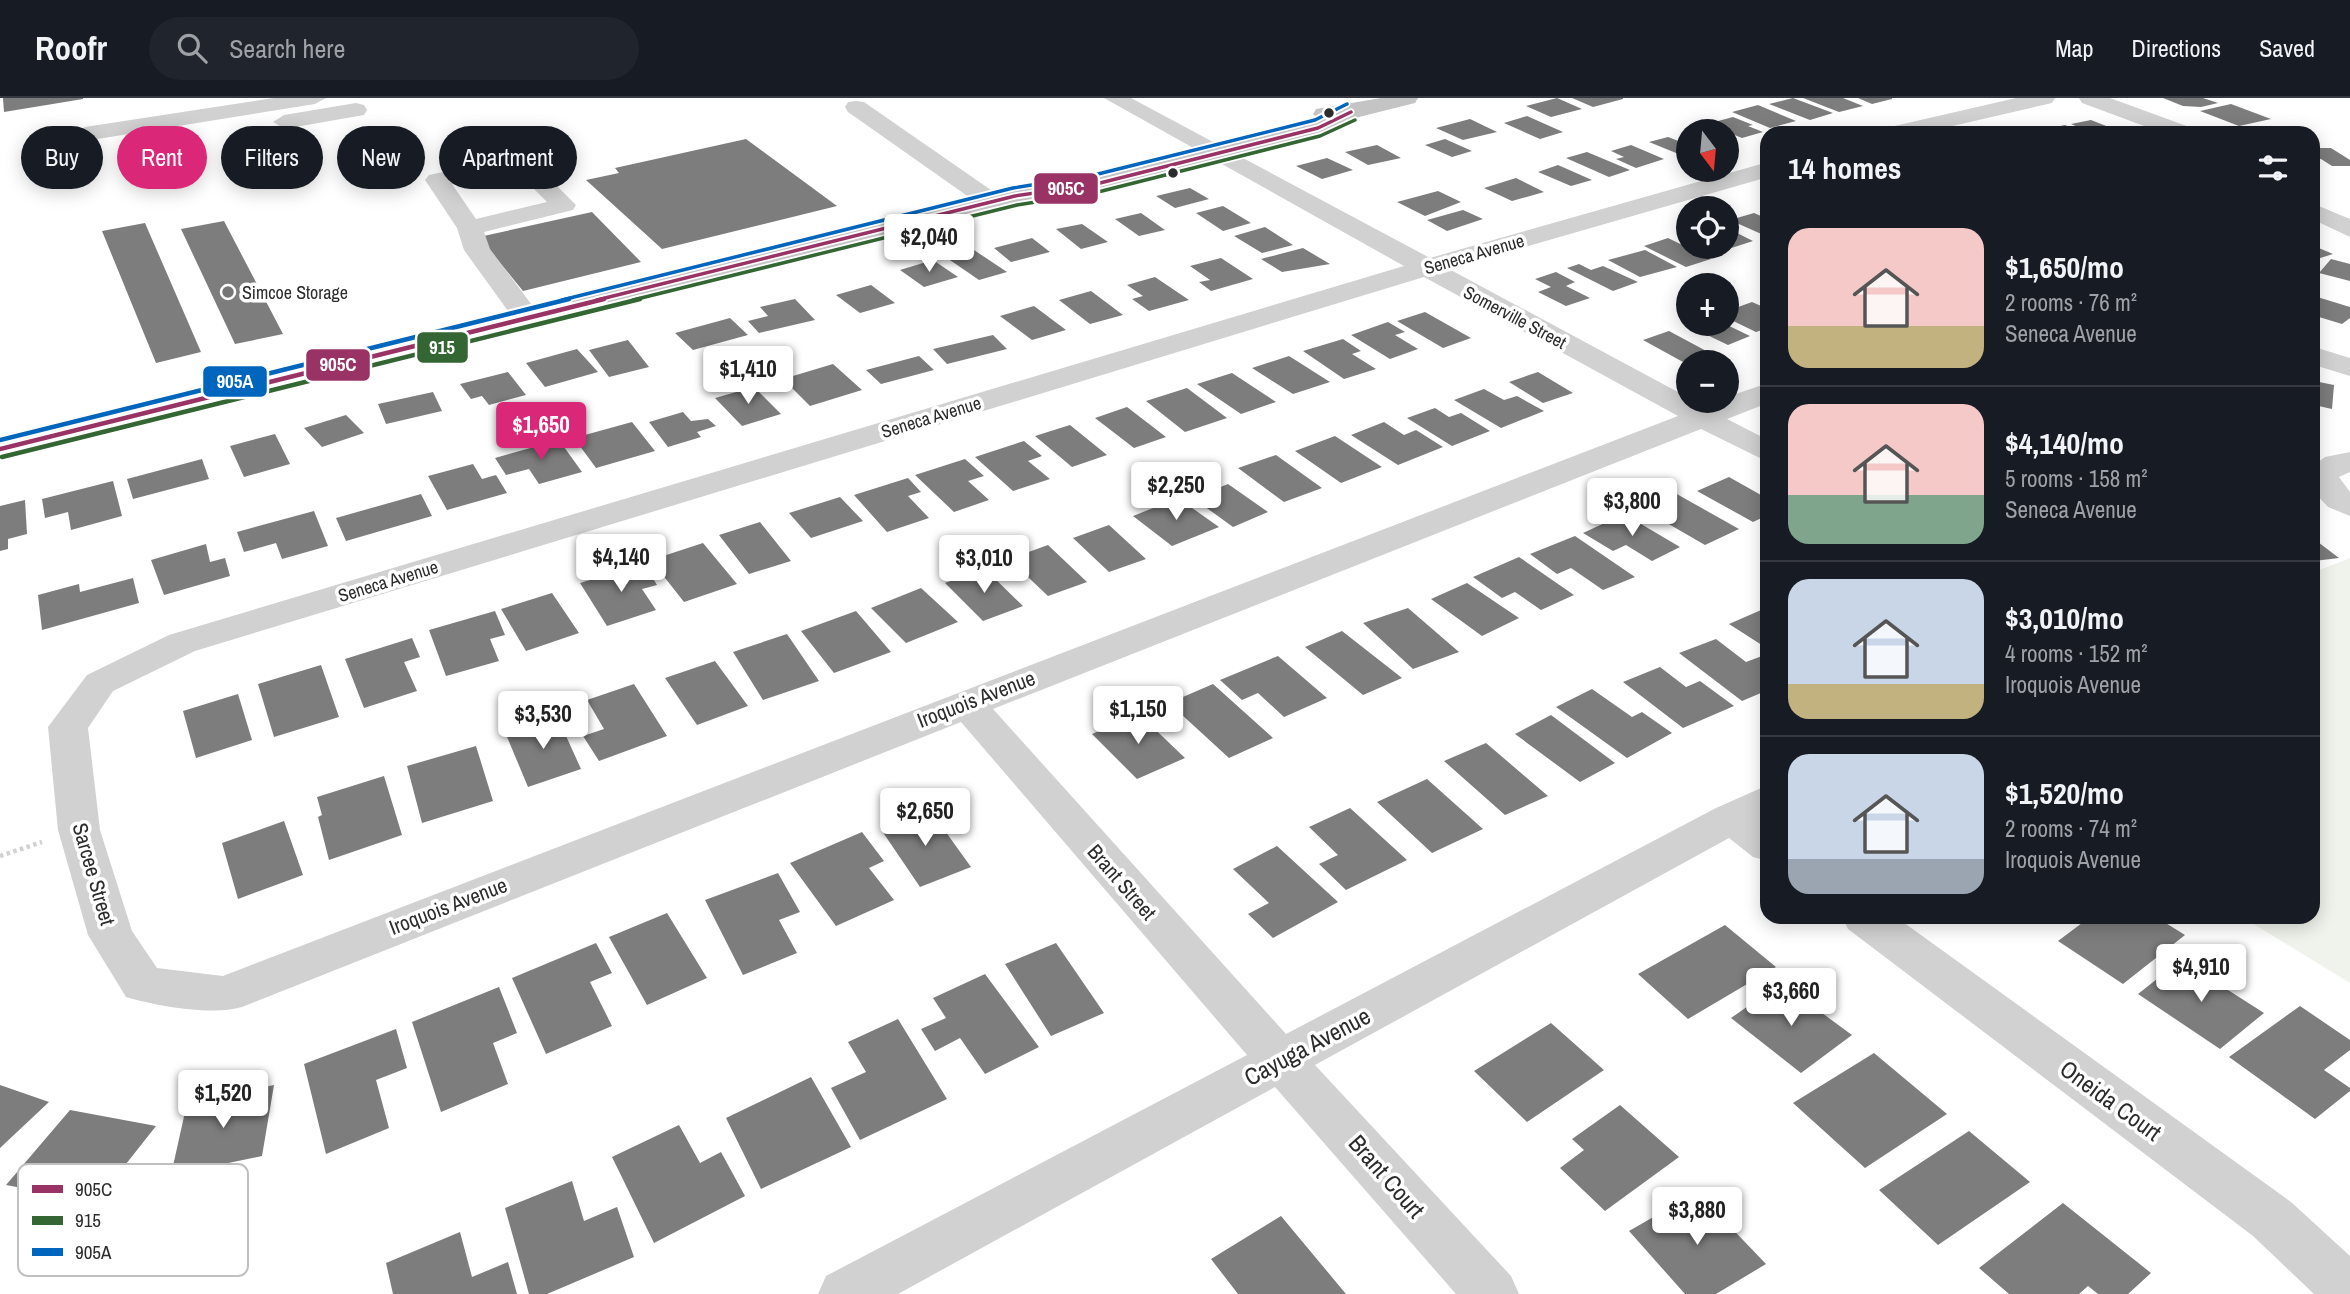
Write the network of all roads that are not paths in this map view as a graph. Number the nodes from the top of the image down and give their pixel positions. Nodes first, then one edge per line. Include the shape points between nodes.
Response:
1 (197, 98) edge
2 (315, 98) edge
3 (1115, 98) edge
4 (1407, 98) edge
5 (2044, 98) edge
6 (2090, 98) edge
7 (1365, 105) edge
8 (856, 107) dead end
9 (356, 110) dead end
10 (227, 113) edge
11 (1924, 126) edge
12 (2164, 126) edge
13 (1206, 148) junction
14 (1760, 171) edge
15 (1004, 199) junction
16 (2320, 214) edge
17 (470, 228) junction
18 (2350, 229) edge
19 (1425, 268) junction
20 (526, 316) junction
21 (2320, 358) edge
22 (2350, 367) edge
23 (1760, 394) edge
24 (1700, 417) junction
25 (0, 449) edge
26 (1760, 449) edge
27 (2350, 462) edge
28 (2350, 506) edge
29 (100, 683) joint
30 (966, 703) junction
31 (1755, 821) edge
32 (1873, 924) edge
33 (225, 994) joint
34 (1280, 1060) junction
35 (2350, 1292) edge
36 (846, 1294) edge
37 (1491, 1294) edge

1 - 10 street via 86,134
2 - 10 street
3 - 13 street, Somerville Street
4 - 7 main road
5 - 11 street
6 - 12 street
7 - 13 main road via 1318,128
8 - 15 street
9 - 10 street
13 - 15 main road via 1096,184
13 - 19 street, Somerville Street
14 - 19 street, Seneca Avenue
15 - 20 main road
16 - 18 street
17 - 17 street via 537,211 564,205 520,162 437,180
17 - 20 street via 477,250
19 - 24 street, Somerville Street
19 - 29 street, Seneca Avenue via 182,643
20 - 25 main road
21 - 22 street
23 - 24 street, Iroquois Avenue
24 - 26 street, Somerville Street
24 - 30 street, Iroquois Avenue
27 - 28 street via 2329,466 2322,474 2323,484
29 - 33 street, Sarcee Street via 68,727 79,830 111,935 143,984
30 - 33 street, Iroquois Avenue
30 - 34 street, Brant Street
31 - 34 street, Cayuga Avenue
32 - 35 street, Oneida Court via 2272,1219
34 - 36 street, Cayuga Avenue
34 - 37 street, Brant Court

